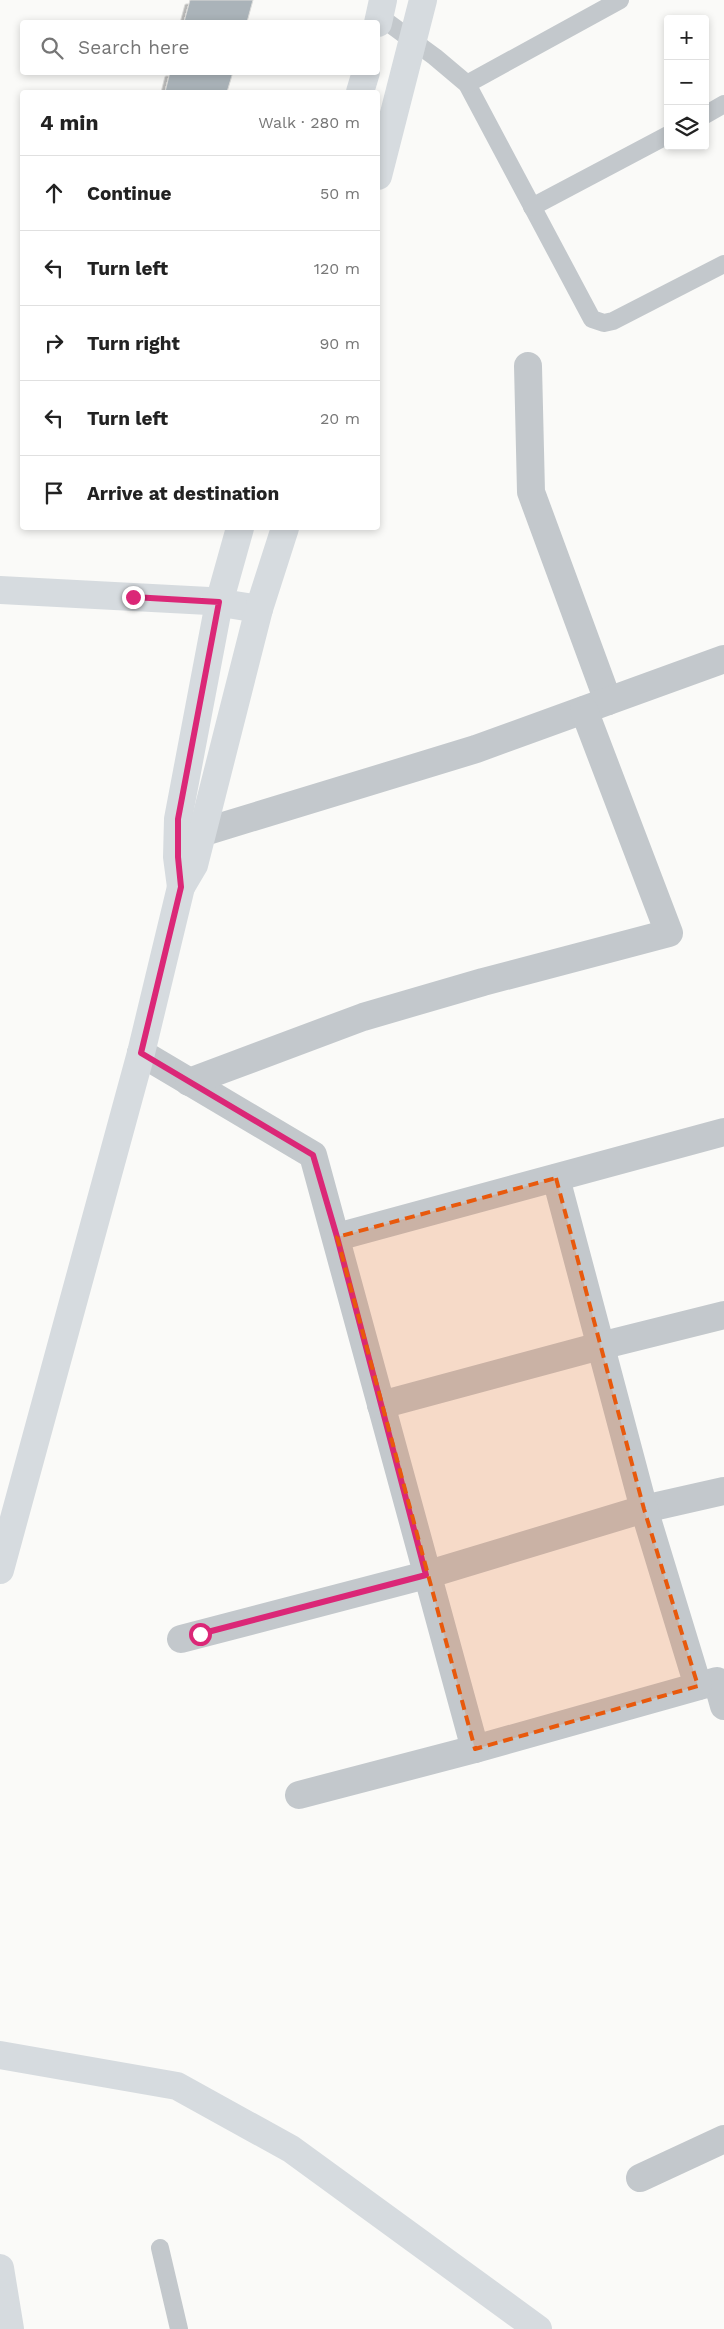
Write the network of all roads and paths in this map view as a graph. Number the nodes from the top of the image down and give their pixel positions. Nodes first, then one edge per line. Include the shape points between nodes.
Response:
1 (423, 0) edge
2 (620, 0) edge
3 (380, 13) edge
4 (413, 40) junction
5 (365, 75) edge
6 (467, 84) junction
7 (361, 90) edge
8 (724, 104) edge
9 (709, 112) edge
10 (664, 137) edge
11 (380, 168) edge
12 (532, 208) junction
13 (724, 264) edge
14 (528, 366) dead end
15 (239, 530) edge
16 (284, 530) edge
17 (0, 590) edge
18 (219, 602) junction
19 (259, 609) junction
20 (724, 659) edge
21 (596, 705) junction
22 (204, 832) junction
23 (178, 836) junction
24 (181, 887) junction
25 (141, 1053) junction
26 (189, 1082) junction
27 (724, 1132) edge
28 (556, 1178) junction
29 (337, 1237) junction
30 (724, 1315) edge
31 (600, 1346) junction
32 (381, 1405) junction
33 (724, 1491) edge
34 (644, 1509) junction
35 (0, 1570) edge
36 (426, 1575) junction
37 (181, 1639) dead end
38 (716, 1688) edge
39 (475, 1749) junction
40 (299, 1794) dead end
41 (0, 2055) edge
42 (724, 2139) edge
43 (640, 2178) dead end
44 (160, 2248) dead end
45 (0, 2268) edge
46 (10, 2329) edge
47 (179, 2329) edge
48 (538, 2329) edge

1 - 4 street
2 - 6 lane
3 - 4 lane
4 - 6 lane
4 - 11 street
5 - 7 street
6 - 12 lane
8 - 9 lane
10 - 12 lane
12 - 13 lane via 592,319 604,323
14 - 21 street via 531,492
15 - 18 street
16 - 19 street
17 - 18 street
18 - 19 street
18 - 23 street via 178,819
19 - 22 street
20 - 21 street
21 - 22 street via 476,749
21 - 26 street via 668,933 363,1018
22 - 23 street
22 - 24 street via 194,865
23 - 24 street
24 - 25 street
25 - 26 street
25 - 35 street
26 - 29 street via 313,1155
27 - 28 street
28 - 29 street
28 - 31 street
29 - 32 street
30 - 31 street
31 - 32 street
31 - 34 street
32 - 36 street
33 - 34 street
34 - 36 street
34 - 38 street
36 - 37 street
36 - 39 street
38 - 39 street
39 - 40 street
41 - 48 street via 177,2086 291,2149
42 - 43 street
44 - 47 lane
45 - 46 street

